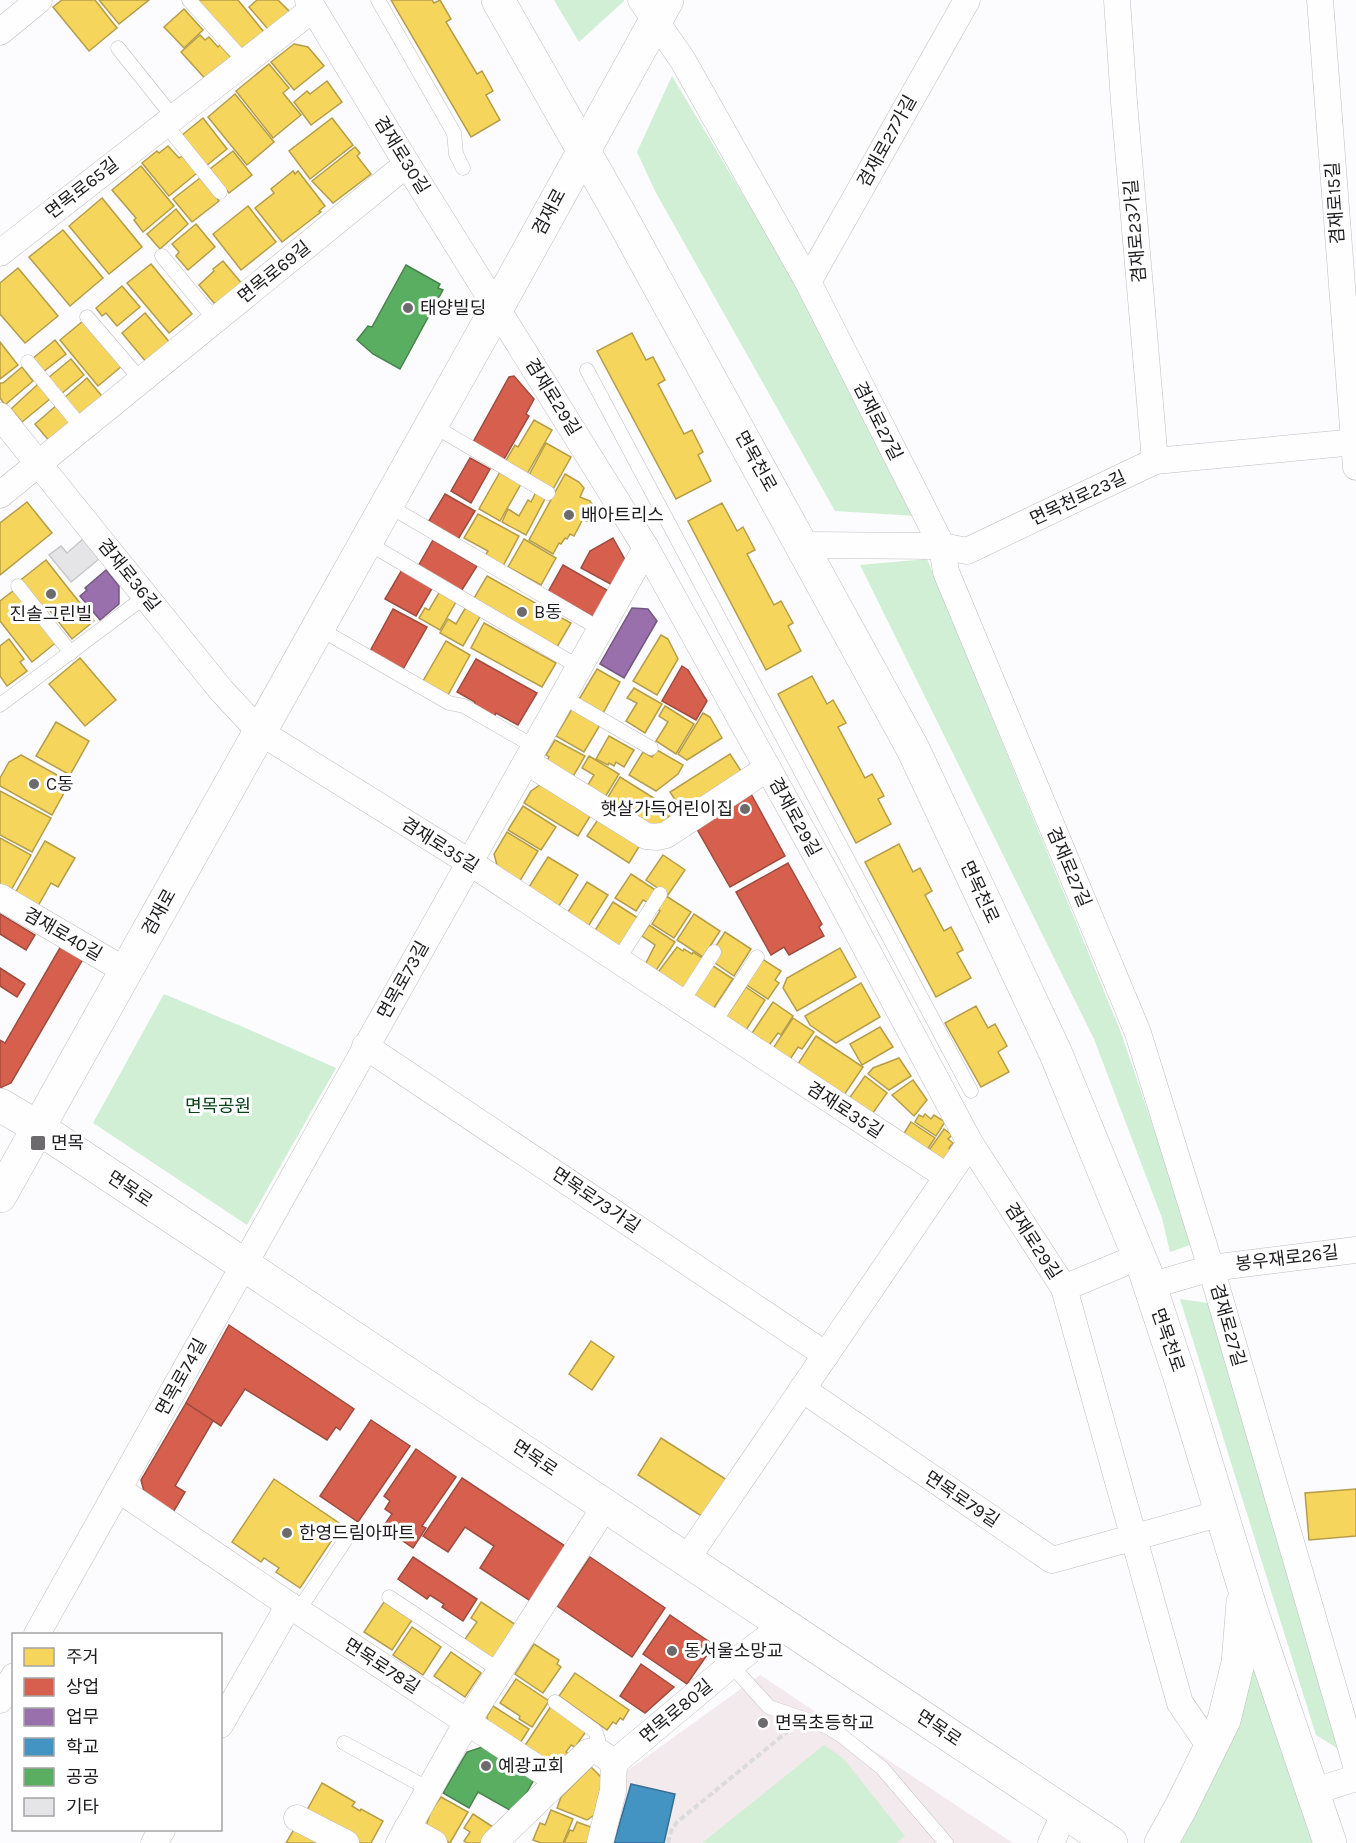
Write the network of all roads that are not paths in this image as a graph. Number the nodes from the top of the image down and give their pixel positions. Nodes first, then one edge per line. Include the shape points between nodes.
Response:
1 (39, 0) edge
2 (189, 0) edge
3 (378, 0) edge
4 (498, 0) edge
5 (967, 0) edge
6 (1117, 0) edge
7 (1320, 0) edge
8 (311, 4) edge
9 (654, 7) edge
10 (0, 32) edge
11 (118, 48) dead end
12 (245, 62) junction
13 (169, 121) junction
14 (583, 149) junction
15 (407, 164) junction
16 (463, 168) dead end
17 (220, 192) dead end
18 (0, 253) edge
19 (162, 256) dead end
20 (808, 282) junction
21 (497, 308) junction
22 (87, 317) dead end
23 (215, 320) junction
24 (28, 362) dead end
25 (587, 370) dead end
26 (141, 380) junction
27 (0, 416) edge
28 (432, 425) junction
29 (82, 428) junction
30 (1355, 450) edge
31 (1155, 461) junction
32 (38, 464) junction
33 (548, 494) dead end
34 (0, 495) edge
35 (387, 505) junction
36 (366, 542) junction
37 (803, 545) junction
38 (942, 546) junction
39 (646, 548) junction
40 (18, 586) dead end
41 (146, 596) junction
42 (318, 628) junction
43 (600, 629) junction
44 (70, 652) junction
45 (579, 667) junction
46 (0, 686) edge
47 (563, 697) junction
48 (4, 701) edge
49 (260, 732) junction
50 (651, 748) dead end
51 (531, 754) junction
52 (768, 768) junction
53 (469, 862) junction
54 (851, 866) junction
55 (828, 877) junction
56 (660, 894) dead end
57 (0, 897) edge
58 (714, 952) dead end
59 (757, 957) dead end
60 (618, 960) junction
61 (126, 971) junction
62 (682, 1002) junction
63 (714, 1023) junction
64 (365, 1046) junction
65 (971, 1091) dead end
66 (1, 1107) edge
67 (39, 1128) junction
68 (970, 1143) junction
69 (946, 1176) junction
70 (0, 1196) edge
71 (1356, 1250) edge
72 (243, 1264) junction
73 (1211, 1268) junction
74 (1144, 1271) junction
75 (1064, 1288) junction
76 (826, 1355) junction
77 (802, 1389) junction
78 (118, 1489) junction
79 (606, 1505) junction
80 (1222, 1513) junction
81 (1134, 1536) junction
82 (346, 1539) dead end
83 (686, 1560) junction
84 (1244, 1588) junction
85 (389, 1597) dead end
86 (293, 1608) junction
87 (784, 1625) junction
88 (38, 1633) edge
89 (731, 1665) junction
90 (500, 1670) junction
91 (12, 1679) edge
92 (0, 1700) edge
93 (555, 1702) dead end
94 (222, 1722) edge
95 (467, 1722) junction
96 (344, 1743) dead end
97 (1211, 1748) junction
98 (606, 1757) junction
99 (1356, 1766) edge
100 (1356, 1778) edge
101 (557, 1781) junction
102 (429, 1789) junction
103 (1312, 1792) junction
104 (1065, 1812) junction
105 (297, 1818) dead end
106 (403, 1836) edge
107 (346, 1843) edge
108 (434, 1843) edge
109 (494, 1843) edge
110 (600, 1843) edge
111 (946, 1843) edge
112 (1051, 1843) edge
113 (1111, 1843) edge
114 (1161, 1843) edge
115 (1330, 1843) edge

1 - 10 street
2 - 12 lane
3 - 16 lane via 454,133 456,154
4 - 14 main road, 면목천로
5 - 20 street, 겸재로27가길
6 - 31 street, 겸재로23가길
7 - 30 street, 겸재로15길
8 - 12 street, 면목로65길
8 - 15 street, 겸재로30길
9 - 14 main road, 겸재로
9 - 20 street, 겸재로27길
11 - 13 lane
12 - 13 street, 면목로65길
13 - 17 lane
13 - 18 street, 면목로65길
14 - 21 main road, 겸재로
14 - 37 main road, 면목천로
15 - 21 street, 겸재로30길
15 - 23 street, 면목로69길
19 - 23 lane
20 - 38 street, 겸재로27길
21 - 28 main road, 겸재로
21 - 39 street, 겸재로29길
22 - 26 lane
23 - 26 street, 면목로69길
24 - 29 lane
25 - 54 lane
26 - 29 street, 면목로69길
27 - 32 street, 겸재로36길
28 - 33 lane
28 - 35 main road, 겸재로
29 - 32 street, 면목로69길
30 - 31 street, 면목천로23길
31 - 38 street, 면목천로23길 via 967,551
32 - 34 street, 면목로69길
32 - 41 street, 겸재로36길
35 - 36 main road, 겸재로
35 - 43 lane
36 - 42 main road, 겸재로
36 - 45 lane
37 - 38 street, 면목천로23길
37 - 74 main road, 면목천로 via 918,759 1056,1054
38 - 73 street, 겸재로27길 via 946,572 1138,1033
39 - 43 street, 면목로73길
39 - 52 street, 겸재로29길
40 - 44 lane
41 - 44 lane
41 - 49 street, 겸재로36길
42 - 49 main road, 겸재로
42 - 51 lane via 449,704 464,706
43 - 45 street, 면목로73길
44 - 48 lane
45 - 47 street, 면목로73길
46 - 48 lane
47 - 50 lane
47 - 51 street, 면목로73길
49 - 53 street, 겸재로35길
49 - 61 main road, 겸재로
51 - 52 street, 겸재로29길 via 651,837 666,835
51 - 53 street, 면목로73길
52 - 55 street, 겸재로29길
53 - 60 street, 겸재로35길
53 - 64 street, 면목로73길
54 - 55 lane
54 - 65 lane
55 - 68 street, 겸재로29길
56 - 60 lane
57 - 61 street, 겸재로40길
58 - 62 lane
59 - 63 lane
60 - 62 street, 겸재로35길
61 - 67 main road, 겸재로
62 - 63 street, 겸재로35길
63 - 69 street, 겸재로35길
64 - 72 street, 면목로73길
64 - 76 street, 면목로73가길
66 - 67 main road, 면목로
67 - 70 main road, 겸재로
67 - 72 main road, 면목로
68 - 69 street
68 - 75 street, 겸재로29길
69 - 76 street
71 - 73 street, 봉우재로26길
72 - 78 street, 면목로74길
72 - 79 main road, 면목로
73 - 74 street, 봉우재로26길
73 - 99 street, 겸재로27길
74 - 75 street, 봉우재로26길
74 - 80 main road, 면목천로
75 - 81 street, 겸재로29길
76 - 77 street
77 - 81 street, 면목로79길 via 1052,1560
77 - 83 street
78 - 86 street
78 - 88 street, 면목로74길
79 - 83 main road, 면목로
79 - 90 street
80 - 81 street
80 - 84 main road, 면목천로
81 - 97 street, 겸재로29길 via 1180,1703
82 - 86 lane
83 - 87 main road, 면목로
84 - 97 main road via 1238,1664 1224,1720
84 - 103 main road, 면목천로
85 - 90 lane
86 - 94 street
86 - 95 street, 면목로78길
87 - 89 street, 면목로80길
87 - 104 main road, 면목로
89 - 98 street, 면목로80길
89 - 111 lane via 769,1707 815,1722 842,1736 882,1768
90 - 95 street
91 - 92 street
93 - 98 lane via 595,1731
95 - 101 street, 면목로78길
95 - 102 street
96 - 102 lane
97 - 114 main road
98 - 101 street, 면목로80길 via 593,1750 588,1752
98 - 110 street via 613,1791
100 - 103 street
101 - 109 street, 면목로80길
102 - 106 street
103 - 115 main road, 면목천로
104 - 112 street
104 - 113 main road, 면목로
105 - 107 street
106 - 108 street

